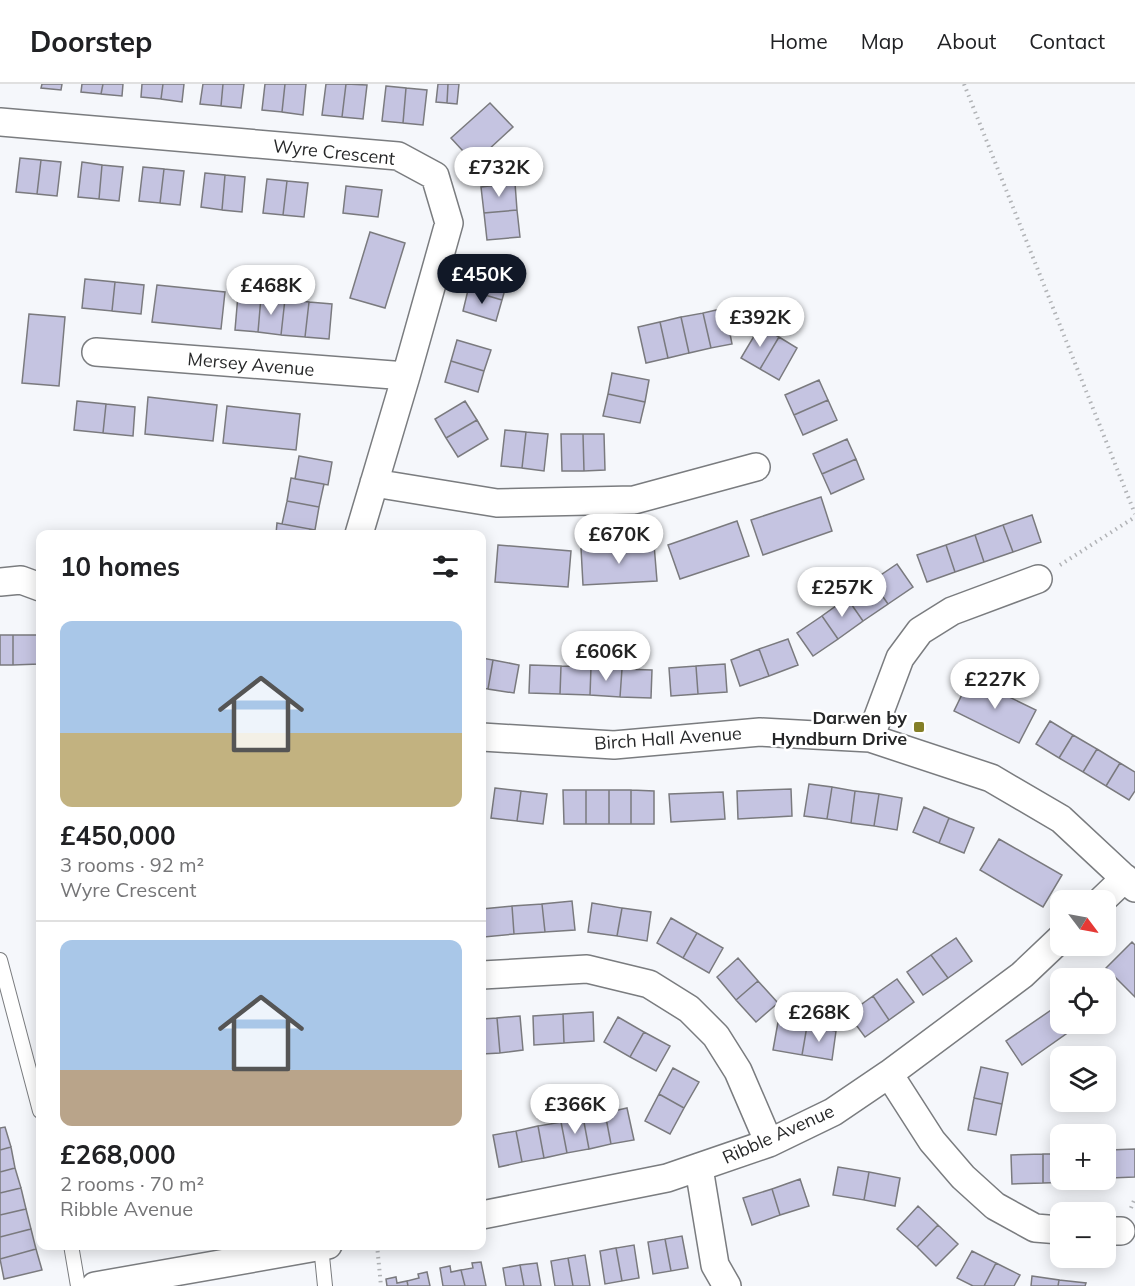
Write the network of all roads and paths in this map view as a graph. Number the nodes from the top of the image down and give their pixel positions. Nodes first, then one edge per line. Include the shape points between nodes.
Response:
1 (964, 84) edge
2 (0, 122) edge
3 (96, 352) dead end
4 (406, 376) junction
5 (756, 467) dead end
6 (374, 483) junction
7 (1135, 515) edge
8 (360, 530) edge
9 (1038, 579) joint
10 (0, 582) edge
11 (36, 586) edge
12 (486, 737) edge
13 (870, 738) junction
14 (1130, 883) edge
15 (1116, 892) edge
16 (1050, 948) edge
17 (0, 960) edge
18 (486, 975) edge
19 (889, 1074) junction
20 (36, 1096) edge
21 (769, 1143) junction
22 (699, 1168) junction
23 (486, 1214) edge
24 (1050, 1229) edge
25 (72, 1250) edge
26 (302, 1250) edge
27 (325, 1250) edge
28 (377, 1250) edge
29 (78, 1286) edge
30 (95, 1286) edge
31 (325, 1286) edge
32 (381, 1286) edge
33 (727, 1286) edge

1 - 7 path
2 - 4 street, Wyre Crescent via 399,156 435,176 449,223
3 - 4 street, Mersey Avenue
4 - 6 street, Wyre Crescent
5 - 6 street via 634,500 496,503
6 - 8 street, Wyre Crescent
7 - 9 path
9 - 13 street via 952,611 920,631 900,658
10 - 11 street via 21,580
12 - 13 street, Birch Hall Avenue via 614,745 760,732
13 - 14 street, Birch Hall Avenue via 991,778 1061,819
14 - 15 street
16 - 19 street, Ribble Avenue via 1022,975
17 - 20 lane
18 - 21 street via 588,969 649,984 689,1009 716,1036 738,1071
19 - 21 street, Ribble Avenue via 833,1112
19 - 24 street via 932,1141 963,1177 995,1206 1035,1228
21 - 22 street, Ribble Avenue
22 - 23 street, Ribble Avenue via 667,1179
22 - 33 street via 715,1265
25 - 29 lane
26 - 30 street
27 - 31 lane
28 - 32 path

